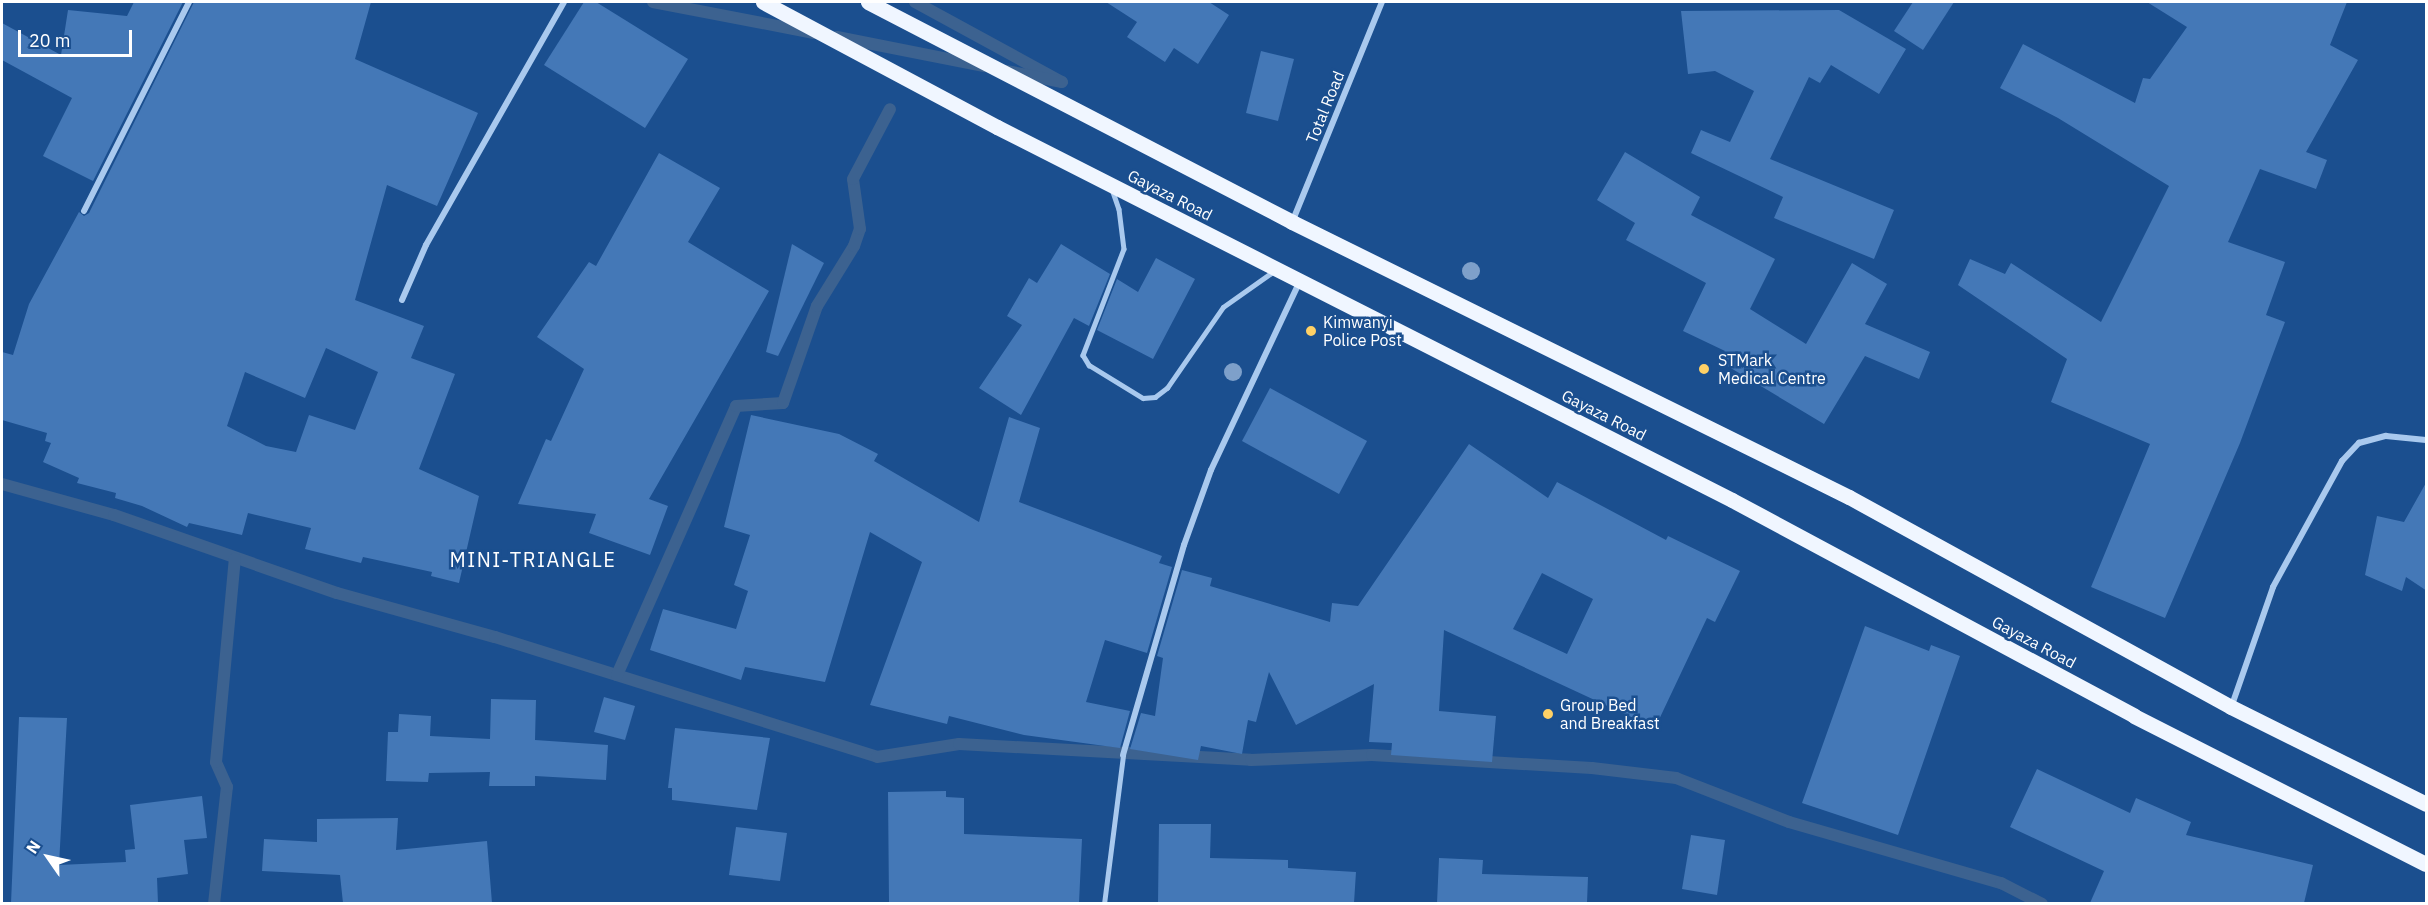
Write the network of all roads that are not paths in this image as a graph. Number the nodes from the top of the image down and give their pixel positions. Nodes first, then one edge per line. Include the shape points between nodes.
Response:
1 (189, 2) edge
2 (564, 2) edge
3 (763, 2) edge
4 (868, 2) edge
5 (1382, 2) edge
6 (1110, 184) junction
7 (84, 211) dead end
8 (1292, 222) junction
9 (1277, 269) junction
10 (1300, 281) junction
11 (402, 300) dead end
12 (2427, 440) edge
13 (2231, 707) junction
14 (1122, 755) joint
15 (2427, 804) edge
16 (2427, 864) edge
17 (1104, 903) edge

1 - 7 street
2 - 11 street via 426,245
3 - 6 main road, Gayaza Road
4 - 8 main road, Gayaza Road
5 - 8 street, Total Road
6 - 9 main road, Gayaza Road
6 - 9 lane via 1119,209 1124,249 1083,355 1089,365 1143,398 1155,397 1167,388 1223,307
8 - 13 main road, Gayaza Road via 1849,497
9 - 10 main road, Gayaza Road
10 - 14 street via 1211,470 1184,545
10 - 16 main road, Gayaza Road via 1732,500 2134,716
12 - 13 street via 2386,436 2359,443 2342,461 2273,587
13 - 15 main road, Gayaza Road
14 - 17 lane

